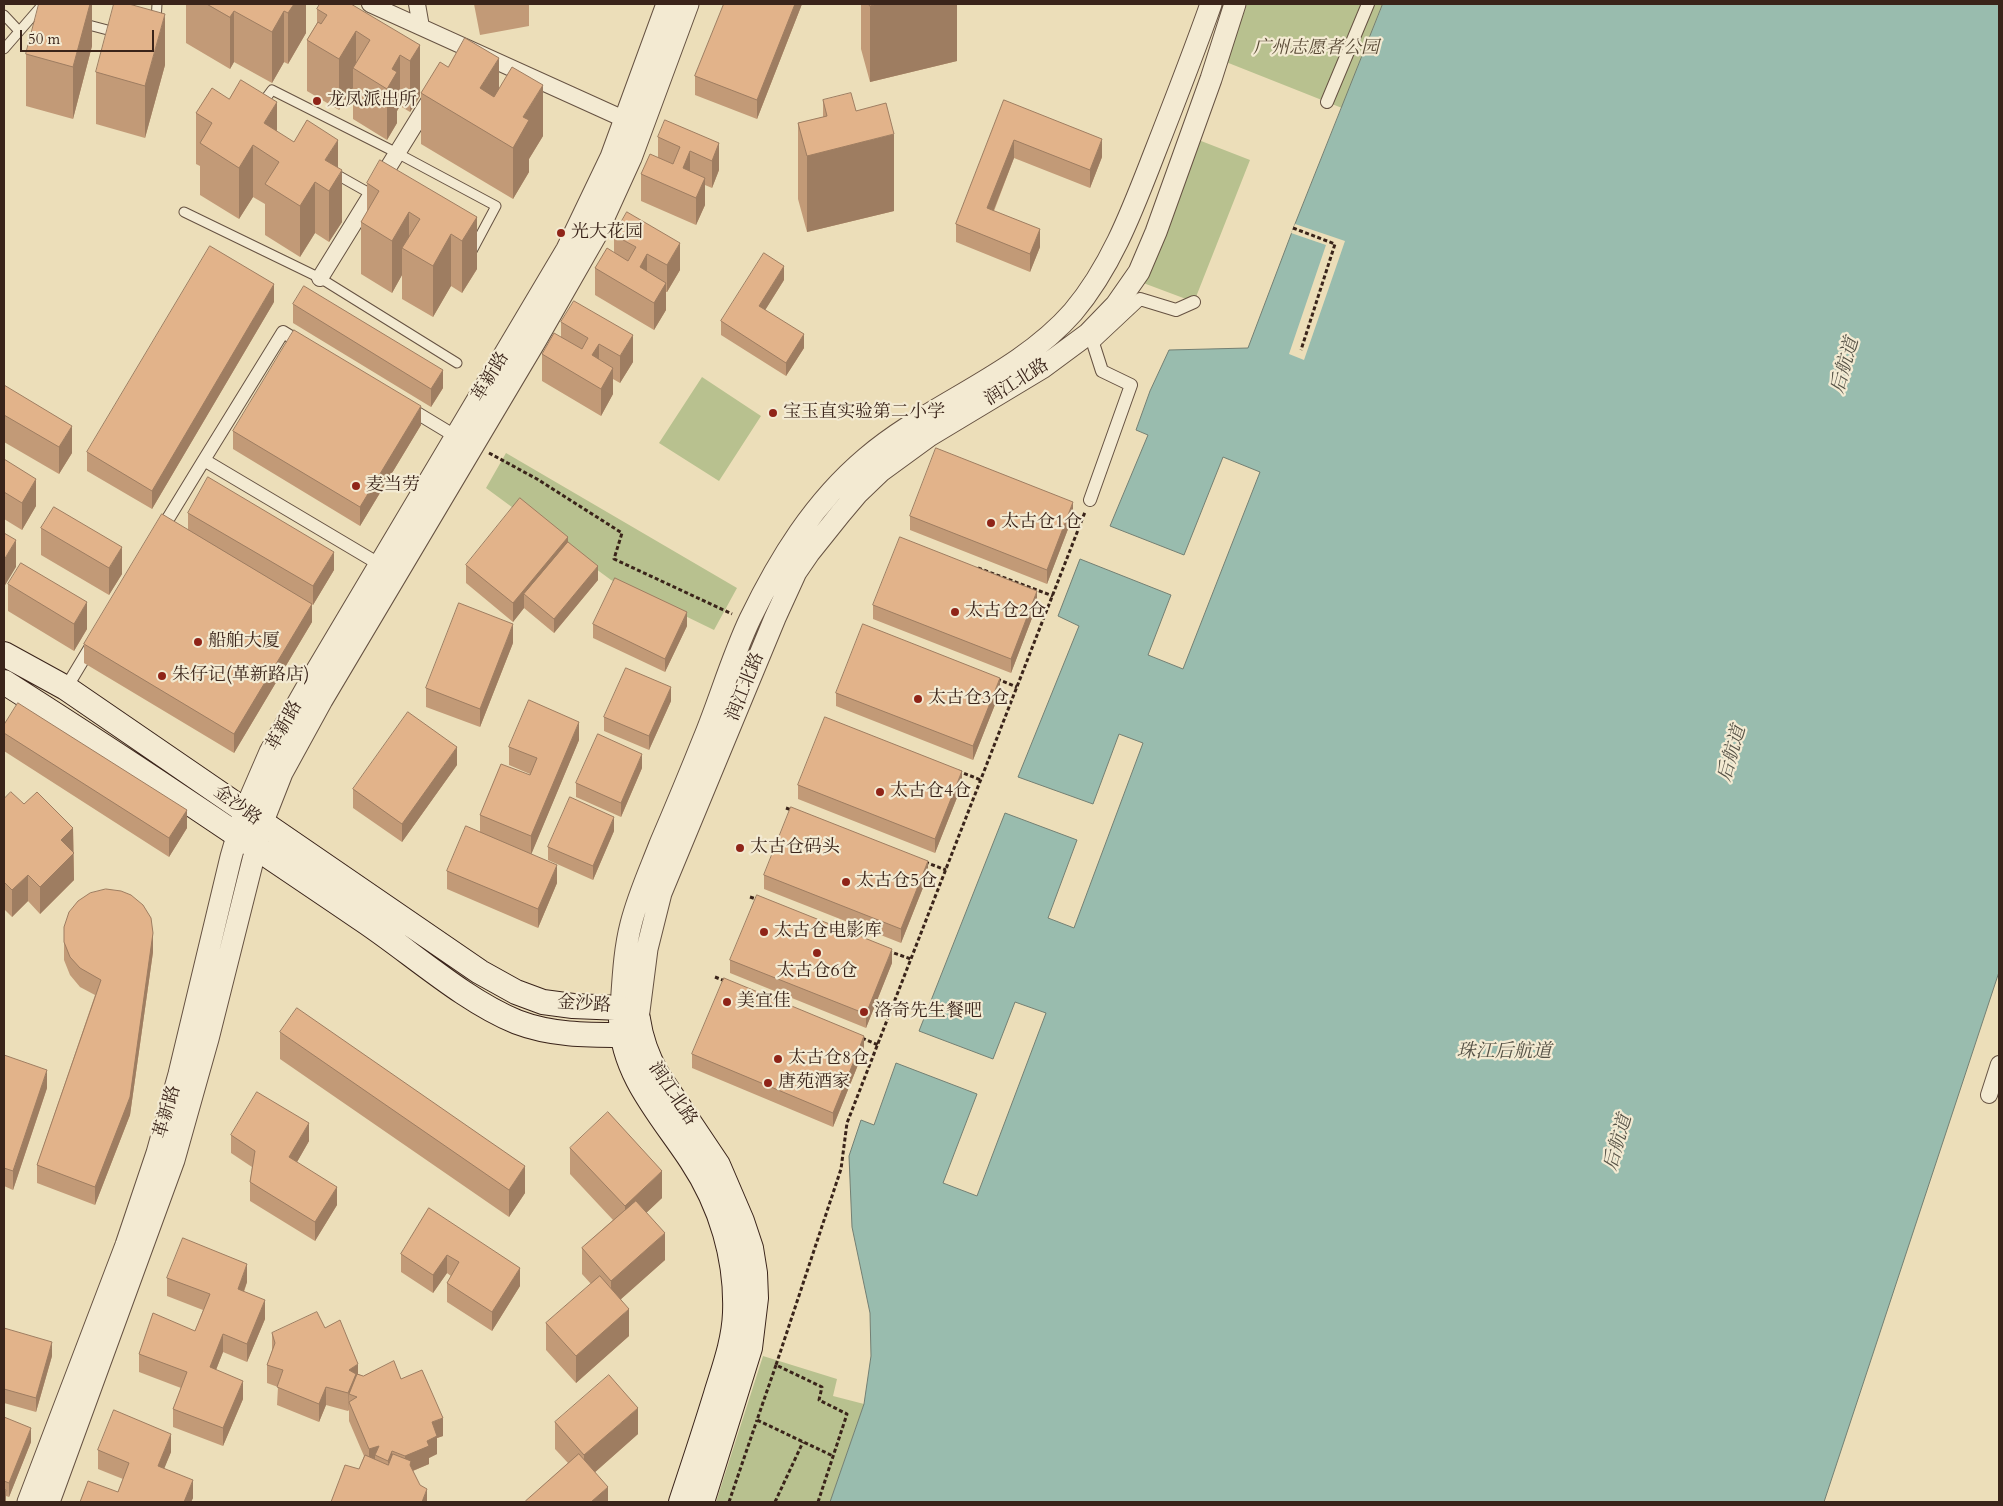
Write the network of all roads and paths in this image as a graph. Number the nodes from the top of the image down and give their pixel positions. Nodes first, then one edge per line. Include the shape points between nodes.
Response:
1 (43, 4) edge
2 (157, 4) edge
3 (370, 4) edge
4 (417, 4) edge
5 (667, 4) edge
6 (688, 4) edge
7 (1211, 4) edge
8 (1235, 4) edge
9 (1368, 4) edge
10 (4, 15) edge
11 (73, 21) edge
12 (421, 27) junction
13 (20, 31) junction
14 (159, 31) edge
15 (128, 36) edge
16 (463, 46) junction
17 (4, 49) edge
18 (453, 63) edge
19 (443, 79) edge
20 (1327, 102) dead end
21 (635, 124) junction
22 (397, 153) junction
23 (372, 194) junction
24 (184, 212) dead end
25 (1293, 228) dead end
26 (320, 278) junction
27 (1194, 302) dead end
28 (1301, 350) dead end
29 (316, 352) edge
30 (456, 362) dead end
31 (398, 401) edge
32 (464, 440) junction
33 (204, 460) junction
34 (1090, 500) joint
35 (153, 544) edge
36 (379, 564) junction
37 (970, 565) edge
38 (1053, 596) junction
39 (749, 622) junction
40 (102, 629) edge
41 (4, 654) edge
42 (989, 676) edge
43 (4, 682) edge
44 (1017, 687) junction
45 (66, 688) junction
46 (955, 769) edge
47 (981, 780) junction
48 (786, 808) dead end
49 (794, 811) edge
50 (253, 818) junction
51 (237, 835) junction
52 (256, 848) junction
53 (919, 860) edge
54 (946, 870) junction
55 (750, 896) dead end
56 (768, 904) edge
57 (884, 949) edge
58 (911, 959) junction
59 (715, 977) dead end
60 (733, 985) edge
61 (627, 1021) junction
62 (860, 1037) edge
63 (878, 1045) junction
64 (1999, 1064) edge
65 (1989, 1095) dead end
66 (776, 1365) junction
67 (757, 1420) junction
68 (803, 1442) junction
69 (833, 1456) junction
70 (28, 1502) edge
71 (49, 1502) edge
72 (681, 1502) edge
73 (702, 1502) edge
74 (729, 1502) edge
75 (775, 1502) edge
76 (818, 1502) edge

1 - 13 lane via 41,12
2 - 14 lane
3 - 12 street
4 - 12 street
5 - 21 street, 革新路
6 - 21 street, 革新路
7 - 39 street, 润江北路 via 1121,234 1099,277 1063,322 1031,350 899,433 852,470 799,532
8 - 61 street, 润江北路 via 1156,232 1139,272 1116,305 1088,334 1042,368 929,436 881,471 841,512 796,572 661,893
9 - 20 street
10 - 13 lane
11 - 15 lane
12 - 16 street
13 - 17 lane
16 - 18 street
16 - 21 street
19 - 22 street
21 - 32 street, 革新路 via 596,235
22 - 23 street
22 - 23 lane via 496,206 472,251
22 - 23 lane via 272,90 247,124
23 - 26 street
24 - 26 lane
25 - 28 path via 1335,244
26 - 30 lane
27 - 34 street via 1176,310 1140,299 1093,343 1102,371 1131,385
29 - 33 street via 283,332
31 - 32 street
32 - 36 street, 革新路
32 - 39 path via 537,479 622,533 614,559
32 - 50 street, 革新路 via 270,799
33 - 35 street
33 - 36 street
34 - 38 path
36 - 50 street, 革新路 via 270,752
37 - 38 path
38 - 44 path
39 - 61 street, 润江北路 via 639,900 626,948
40 - 45 street
41 - 45 main road, 金沙路
42 - 44 path
43 - 51 main road, 金沙路
44 - 47 path
45 - 50 main road, 金沙路
46 - 47 path
47 - 54 path
48 - 49 path
50 - 51 street, 革新路
50 - 52 street, 革新路
50 - 61 main road, 金沙路 via 480,972 516,992 543,1002 573,1006
51 - 52 main road, 金沙路
51 - 70 street, 革新路 via 179,1074 156,1153 126,1245
52 - 61 main road, 金沙路 via 492,1011 544,1030 578,1035
52 - 71 street, 革新路 via 174,1160
53 - 54 path
54 - 58 path
55 - 56 path
57 - 58 path
58 - 63 path
59 - 60 path
61 - 72 main road, 润江北路 via 636,1078 691,1160 715,1204 732,1263 735,1314 731,1340
61 - 73 main road, 润江北路 via 660,1080 718,1165 751,1248 755,1273 756,1298 750,1348
62 - 63 path
63 - 66 path via 847,1123 840,1169
64 - 65 street
66 - 67 path
66 - 69 path via 822,1386 819,1400 847,1414
67 - 68 path
67 - 74 path
68 - 69 path
68 - 75 path
69 - 76 path

